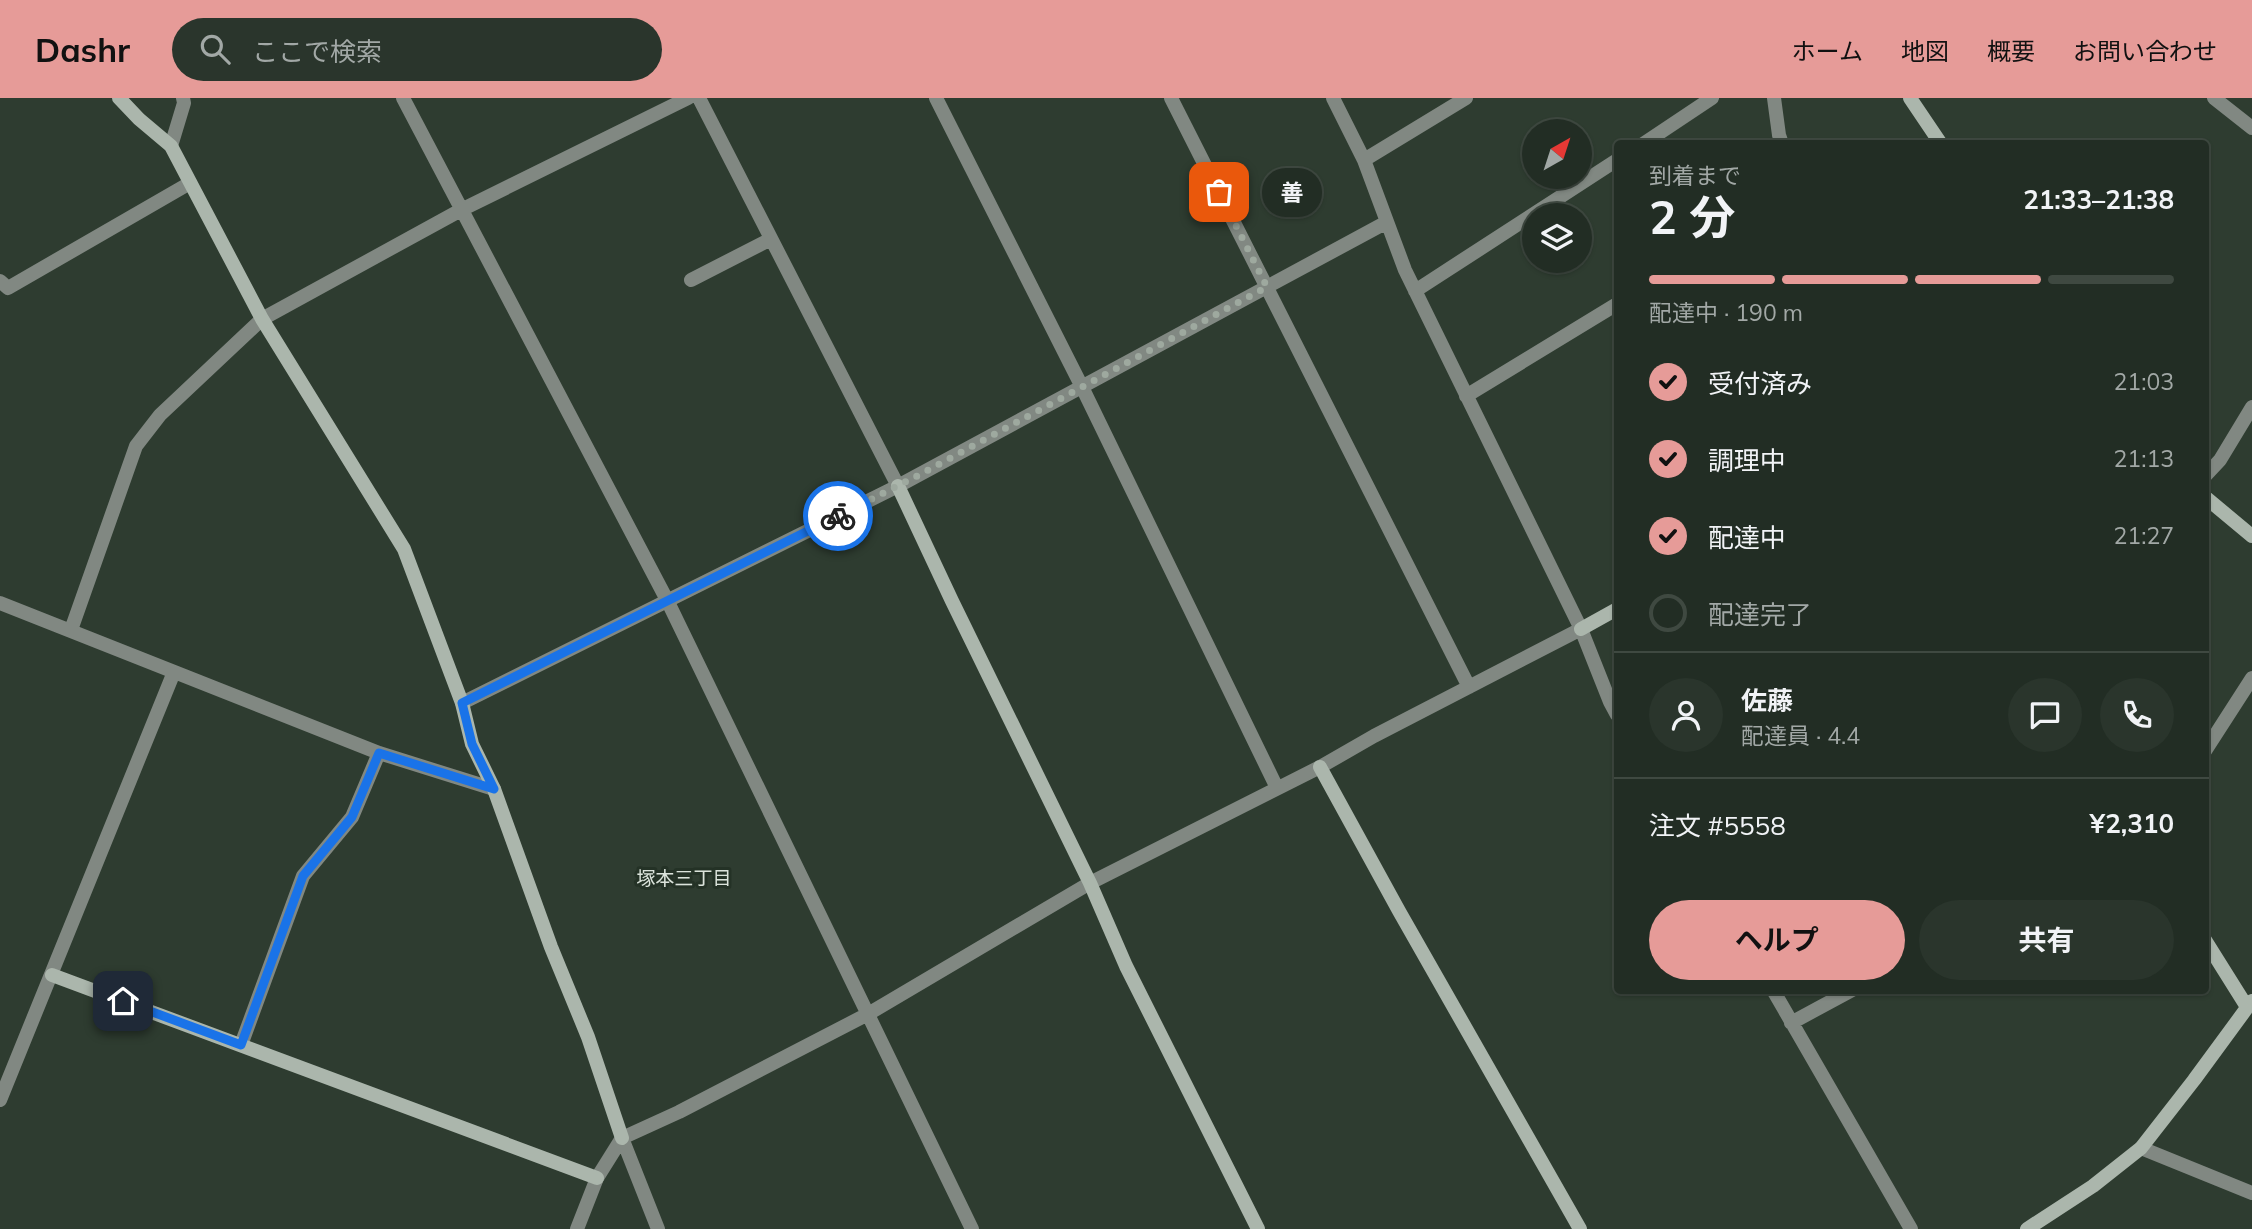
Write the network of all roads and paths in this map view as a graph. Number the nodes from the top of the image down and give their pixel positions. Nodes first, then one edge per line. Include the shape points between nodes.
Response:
1 (119, 98) edge
2 (183, 98) edge
3 (402, 98) edge
4 (688, 98) edge
5 (699, 98) edge
6 (936, 98) edge
7 (1171, 98) edge
8 (1333, 98) edge
9 (1466, 98) edge
10 (1712, 98) edge
11 (1774, 98) edge
12 (1910, 98) edge
13 (2214, 98) edge
14 (2252, 128) edge
15 (1649, 140) edge
16 (1781, 140) edge
17 (1938, 140) edge
18 (171, 146) junction
19 (1364, 160) junction
20 (1614, 162) edge
21 (190, 183) junction
22 (461, 210) junction
23 (1387, 222) junction
24 (771, 239) junction
25 (691, 280) dead end
26 (0, 281) edge
27 (1267, 287) junction
28 (1415, 291) junction
29 (1614, 306) edge
30 (262, 319) junction
31 (1082, 387) junction
32 (1466, 396) junction
33 (2252, 407) edge
34 (2209, 472) edge
35 (898, 486) junction
36 (2209, 500) edge
37 (2252, 536) edge
38 (667, 600) junction
39 (0, 603) edge
40 (1614, 612) edge
41 (1581, 629) junction
42 (72, 630) junction
43 (174, 672) junction
44 (2252, 678) edge
45 (1469, 687) junction
46 (462, 703) junction
47 (1614, 710) edge
48 (2209, 745) edge
49 (379, 753) junction
50 (1320, 767) junction
51 (1277, 788) junction
52 (494, 789) junction
53 (1090, 883) junction
54 (2209, 946) edge
55 (51, 975) junction
56 (1775, 994) edge
57 (1845, 994) edge
58 (2249, 1004) edge
59 (868, 1014) junction
60 (1791, 1023) junction
61 (241, 1045) junction
62 (0, 1100) edge
63 (622, 1138) junction
64 (2141, 1148) junction
65 (597, 1178) junction
66 (2252, 1193) edge
67 (577, 1229) edge
68 (658, 1229) edge
69 (971, 1229) edge
70 (1258, 1229) edge
71 (1580, 1229) edge
72 (1911, 1229) edge
73 (2027, 1229) edge

1 - 18 street
2 - 18 street
3 - 22 street
4 - 22 street
5 - 24 street
6 - 31 street
7 - 27 street
8 - 19 street
9 - 19 street
10 - 15 street
11 - 16 street
12 - 17 street
13 - 14 street
18 - 21 street
19 - 23 street
20 - 28 street
21 - 26 street via 8,288
21 - 30 street
22 - 30 street
22 - 38 street
23 - 27 street
23 - 28 street
24 - 25 street
24 - 35 street
27 - 31 street
27 - 45 street
28 - 32 street
29 - 32 street
30 - 42 street via 160,415 136,446
30 - 46 street via 404,549
31 - 35 street
31 - 51 street
32 - 41 street
33 - 34 street
35 - 38 street
35 - 53 street
36 - 37 street
38 - 46 street
38 - 59 street
39 - 42 street
40 - 41 street
41 - 45 street
41 - 47 street
42 - 43 street
43 - 49 street
43 - 55 street
44 - 48 street
45 - 50 street
46 - 52 street via 472,744
49 - 52 street
49 - 61 street via 352,817 303,876
50 - 51 street
50 - 71 street
51 - 53 street
52 - 63 street
53 - 59 street
53 - 70 street via 1126,966
54 - 58 street
55 - 61 street
55 - 62 street
56 - 60 street
57 - 60 street
58 - 64 street
59 - 63 street
59 - 69 street
60 - 72 street
61 - 65 street
63 - 65 street
63 - 68 street
64 - 66 street
64 - 73 street
65 - 67 street

